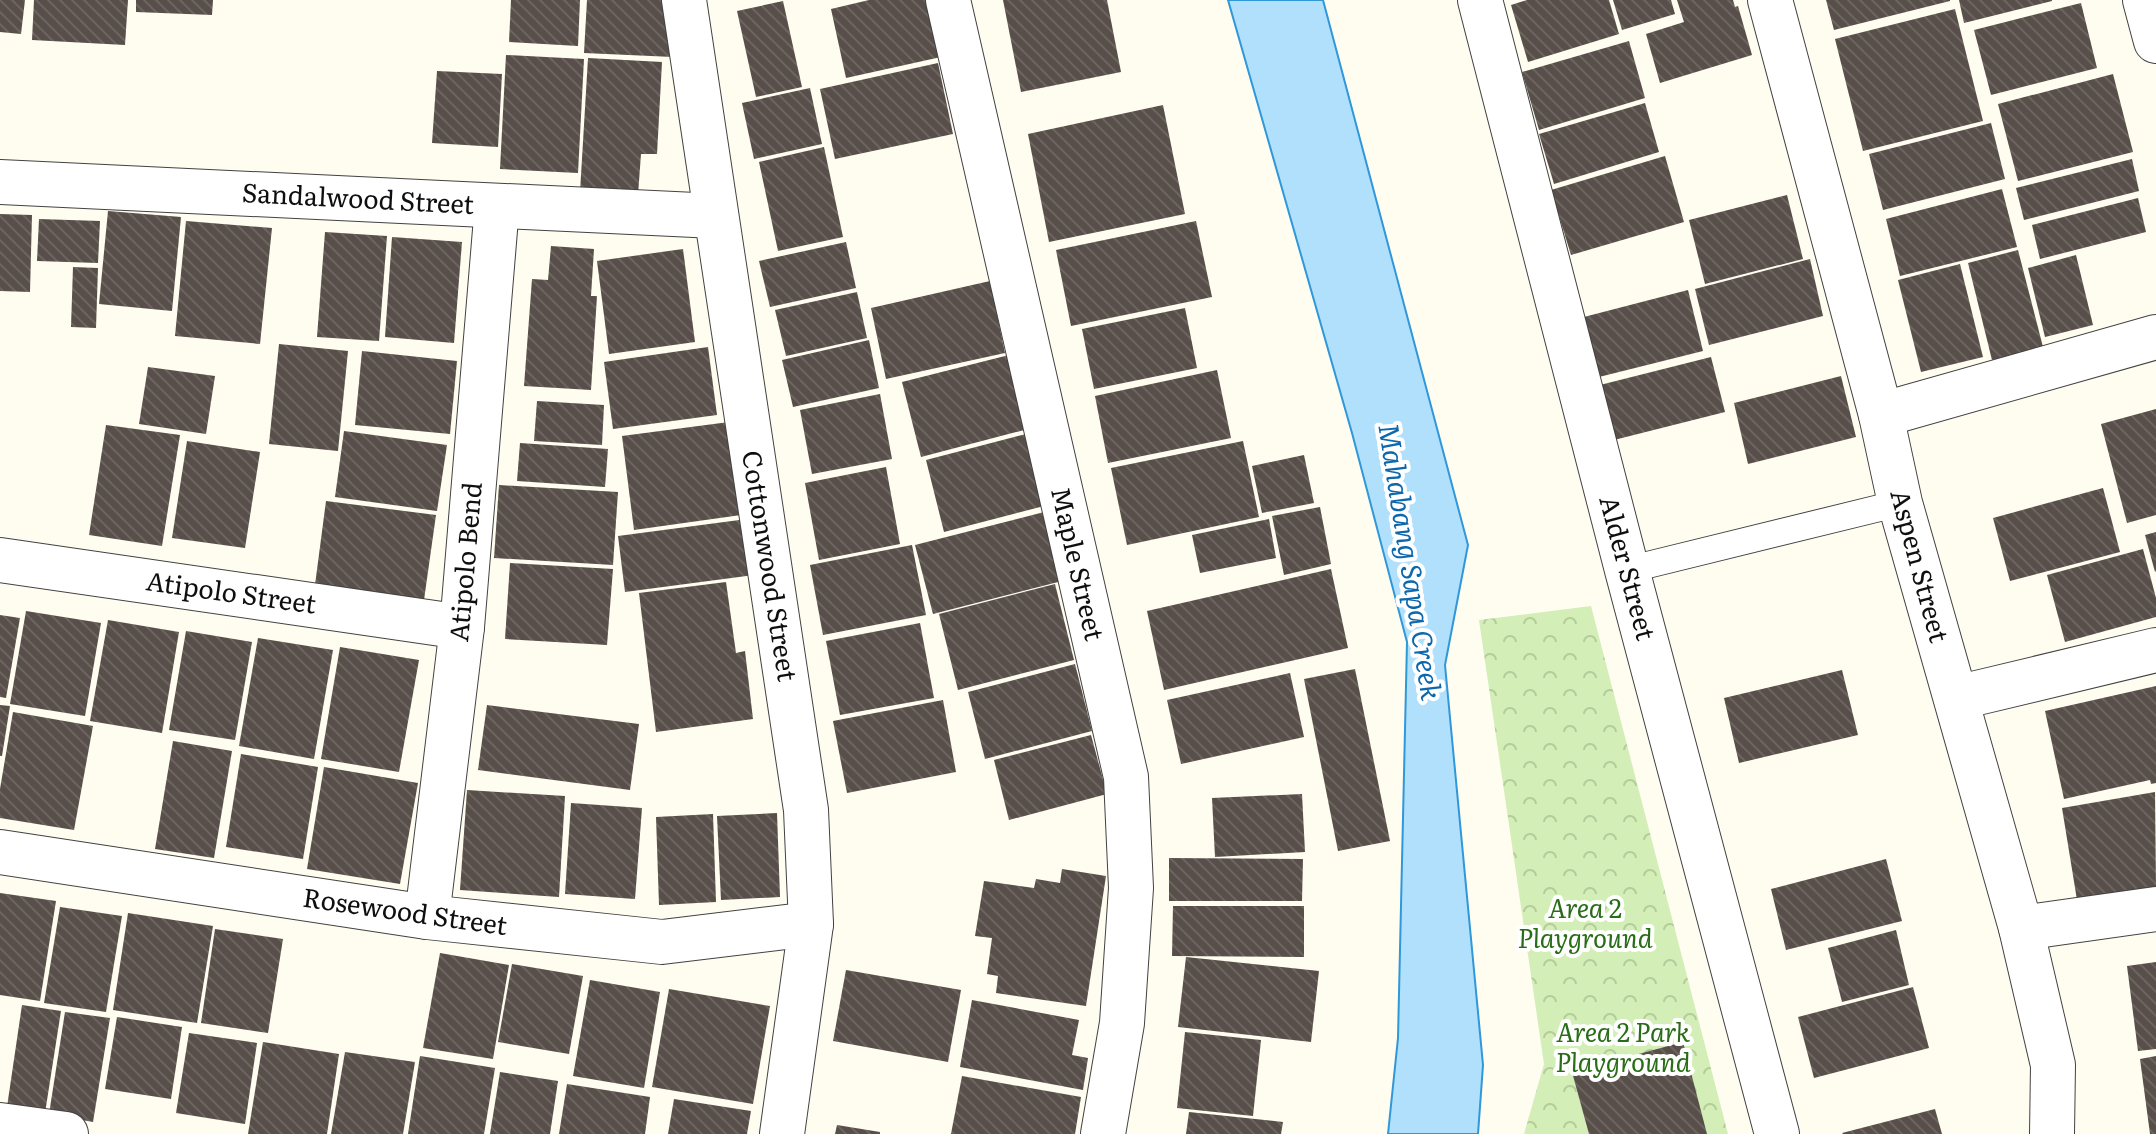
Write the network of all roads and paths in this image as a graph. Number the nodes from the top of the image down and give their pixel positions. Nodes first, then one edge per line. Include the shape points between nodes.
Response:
1 (684, 0) edge
2 (948, 0) edge
3 (1480, 0) edge
4 (1770, 0) edge
5 (0, 182) edge
6 (497, 206) junction
7 (716, 216) junction
8 (2156, 337) edge
9 (1881, 415) junction
10 (1900, 503) junction
11 (0, 560) edge
12 (1627, 570) junction
13 (462, 627) junction
14 (2156, 650) edge
15 (1956, 698) junction
16 (0, 852) edge
17 (2156, 909) edge
18 (427, 917) junction
19 (811, 924) junction
20 (2021, 928) junction
21 (0, 1125) edge
22 (66, 1134) edge
23 (782, 1134) edge
24 (1103, 1134) edge
25 (1777, 1134) edge
26 (2052, 1134) edge

1 - 7 street, Cottonwood Street
2 - 24 street, Maple Street via 1126,777 1131,888 1122,1023
3 - 12 street, Alder Street
4 - 9 street, Aspen Street
5 - 6 street, Sandalwood Street
6 - 7 street, Sandalwood Street
6 - 13 street, Atipolo Bend
7 - 19 street, Cottonwood Street via 806,810
8 - 9 street
9 - 10 street, Aspen Street
10 - 12 lane
10 - 15 street, Aspen Street
11 - 13 street, Atipolo Street
12 - 25 street, Alder Street
13 - 18 street, Atipolo Bend
14 - 15 street
15 - 20 street, Aspen Street
16 - 18 street, Rosewood Street
17 - 20 street
18 - 19 street, Rosewood Street via 662,942
19 - 23 street, Cottonwood Street
20 - 26 street, Aspen Street via 2053,1065
21 - 22 street

